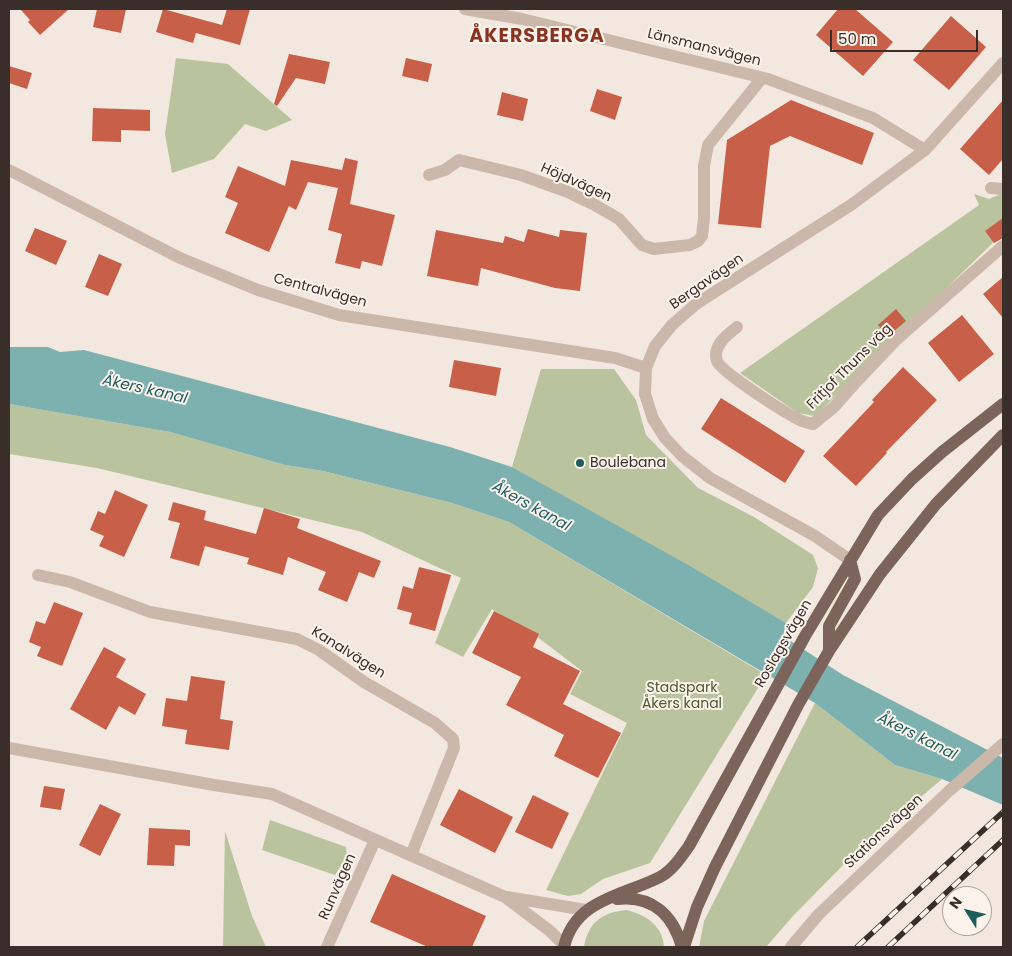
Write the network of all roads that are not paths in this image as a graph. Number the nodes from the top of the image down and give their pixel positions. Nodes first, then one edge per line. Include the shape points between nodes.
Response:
1 (464, 9) edge
2 (1003, 63) edge
3 (762, 78) junction
4 (924, 150) junction
5 (9, 170) edge
6 (429, 175) dead end
7 (1003, 246) edge
8 (737, 327) dead end
9 (646, 368) junction
10 (1003, 404) edge
11 (1003, 435) edge
12 (850, 560) junction
13 (38, 576) dead end
14 (829, 651) junction
15 (1003, 744) edge
16 (9, 748) edge
17 (375, 840) junction
18 (411, 855) junction
19 (505, 897) junction
20 (604, 900) junction
21 (586, 910) junction
22 (564, 946) edge
23 (327, 947) edge
24 (683, 947) edge
25 (791, 947) edge

1 - 3 street, Länsmansvägen via 522,19
2 - 4 street, Bergavägen
3 - 4 street, Länsmansvägen via 873,118
3 - 6 street, Höjdvägen via 708,144 704,166 702,236 690,245 654,249 642,245 618,219 595,205 521,175 459,160 445,170
4 - 9 street, Bergavägen via 851,205 696,304 672,324 655,346
5 - 9 street, Centralvägen via 180,258 258,290 339,314 615,358
7 - 8 street, Fritjof Thuns väg via 896,340 834,407 813,424 802,421 749,388 717,362 716,352 724,337
9 - 12 street, Bergavägen via 645,394 653,419 682,456 710,478 815,536
10 - 12 main road, Roslagsvägen via 912,479 878,516
11 - 14 main road, Roslagsvägen via 936,504 880,574
12 - 14 main road via 855,579 829,626
12 - 20 main road, Roslagsvägen via 689,846 662,876
13 - 18 street, Kanalvägen via 70,582 150,612 297,639 435,722 453,739 454,748
14 - 24 main road, Roslagsvägen via 715,867
15 - 25 street, Stationsvägen via 819,914
16 - 17 street via 272,794
17 - 18 street
17 - 23 street, Runvägen
18 - 19 street
19 - 21 street
19 - 22 street via 550,931
20 - 21 main road, Roslagsvägen
20 - 24 main road, Roslagsvägen via 630,897 650,903 666,915 677,930
21 - 22 main road, Roslagsvägen via 572,927

